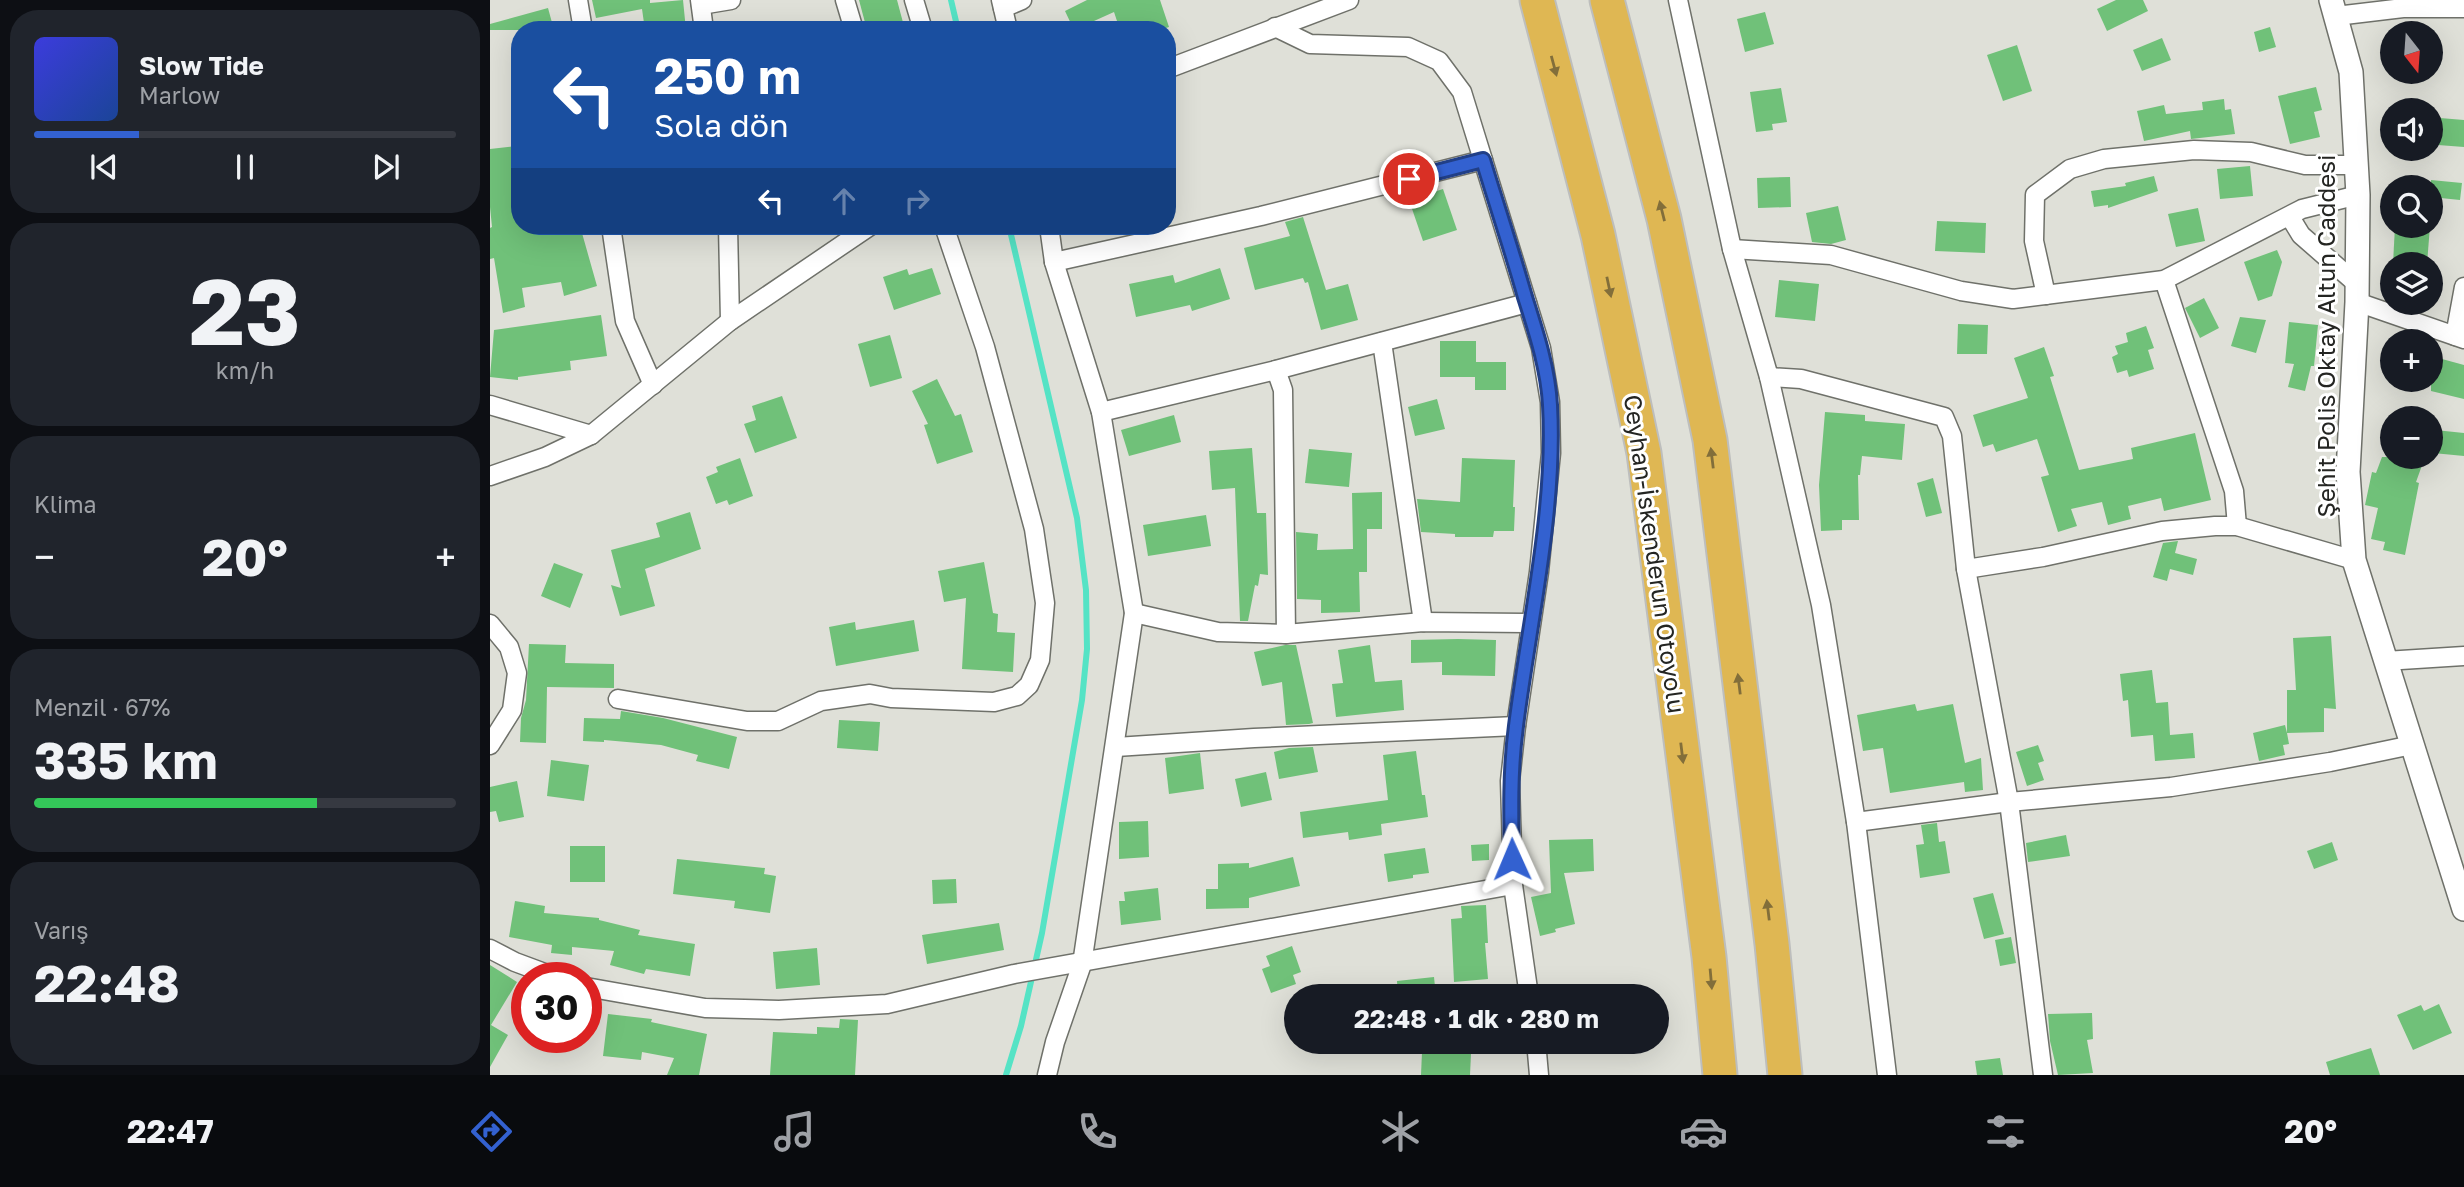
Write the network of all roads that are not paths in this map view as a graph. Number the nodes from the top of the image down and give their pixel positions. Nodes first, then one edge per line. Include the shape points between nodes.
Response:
1 (578, 0) edge
2 (731, 0) edge
3 (845, 0) edge
4 (914, 0) edge
5 (1022, 0) edge
6 (1349, 0) edge
7 (1537, 0) edge
8 (1606, 0) edge
9 (1678, 0) edge
10 (701, 3) edge
11 (1002, 4) edge
12 (2334, 8) edge
13 (2464, 8) edge
14 (582, 21) edge
15 (703, 21) edge
16 (851, 21) edge
17 (920, 21) edge
18 (1275, 27) junction
19 (1176, 66) edge
20 (1483, 160) junction
21 (2355, 165) junction
22 (2358, 195) junction
23 (2290, 217) junction
24 (612, 235) edge
25 (728, 235) edge
26 (857, 235) edge
27 (947, 235) edge
28 (1050, 235) edge
29 (1176, 235) edge
30 (1176, 235) edge
31 (1732, 249) junction
32 (1054, 262) junction
33 (2164, 280) junction
34 (2464, 287) edge
35 (2357, 293) junction
36 (2046, 295) junction
37 (1527, 303) junction
38 (730, 321) junction
39 (2459, 338) edge
40 (1382, 342) junction
41 (1276, 370) junction
42 (1769, 377) junction
43 (653, 385) junction
44 (490, 405) edge
45 (1101, 412) junction
46 (591, 435) junction
47 (490, 476) edge
48 (2237, 526) junction
49 (2354, 560) junction
50 (1966, 569) junction
51 (1134, 614) junction
52 (1423, 622) junction
53 (1531, 623) junction
54 (490, 624) edge
55 (1286, 634) junction
56 (2464, 656) edge
57 (2385, 661) junction
58 (618, 699) dead end
59 (1516, 726) junction
60 (490, 745) edge
61 (2412, 746) junction
62 (1115, 747) junction
63 (2009, 802) junction
64 (1856, 822) junction
65 (1513, 885) junction
66 (2464, 909) edge
67 (490, 949) edge
68 (515, 962) edge
69 (1082, 964) junction
70 (1526, 984) edge
71 (602, 990) edge
72 (1537, 1054) edge
73 (1047, 1075) edge
74 (1539, 1075) edge
75 (1720, 1075) edge
76 (1785, 1075) edge
77 (1886, 1075) edge
78 (2043, 1075) edge

1 - 14 street
2 - 10 street
3 - 16 street
4 - 17 street
5 - 11 street
6 - 18 street
7 -> 75 highway, Ceyhan-İskenderun Otoyolu via 1598,235 1644,453
76 -> 8 highway via 1710,440 1664,219
9 - 31 street
10 - 15 street
12 - 13 street
12 - 21 street, Şehit Polis Oktay Altun Caddesi via 2351,72
18 - 19 street
18 - 20 street via 1310,44 1408,47 1439,61 1462,92
20 - 30 street
20 - 37 street
21 - 22 street, Şehit Polis Oktay Altun Caddesi
21 - 36 street via 2305,165 2251,152 2194,150 2104,159 2070,169 2035,195 2034,242
22 - 23 street via 2302,209
22 - 35 street, Şehit Polis Oktay Altun Caddesi
23 - 33 street
23 - 35 street via 2301,235
24 - 43 street via 625,321
25 - 38 street
26 - 38 street
27 - 58 street via 985,346 1034,528 1045,603 1040,660 1029,685 1017,696 994,702 870,694 821,701 778,721 747,721
28 - 32 street
29 - 32 street
31 - 36 street via 1831,255 1961,292 2013,299
31 - 42 street
32 - 45 street
33 - 36 street
33 - 48 street via 2234,491
34 - 39 street
35 - 39 street
35 - 49 street, Şehit Polis Oktay Altun Caddesi via 2348,472
37 - 40 street
37 - 53 street via 1550,402 1551,453
38 - 43 street
40 - 41 street
40 - 52 street
41 - 45 street
41 - 55 street via 1283,390
42 - 50 street via 1801,379 1944,417 1952,436
42 - 64 street via 1821,606
43 - 46 street
44 - 46 street
45 - 51 street
46 - 47 street
48 - 49 street
48 - 50 street via 2162,531
49 - 57 street, Şehit Polis Oktay Altun Caddesi
50 - 63 street
51 - 55 street via 1218,632
51 - 62 street
52 - 53 street
52 - 55 street
53 - 59 street
54 - 60 street via 509,647 517,673 512,709
56 - 57 street
57 - 61 street, Şehit Polis Oktay Altun Caddesi
59 - 62 street
59 - 65 street via 1510,781
61 - 63 street via 2171,787
61 - 66 street, Şehit Polis Oktay Altun Caddesi
62 - 69 street
63 - 64 street
63 - 78 street
64 - 77 street
65 - 69 street
65 - 70 street
67 - 68 street
69 - 71 street via 1014,974 887,1004 779,1010 705,1008
69 - 73 street
72 - 74 street

